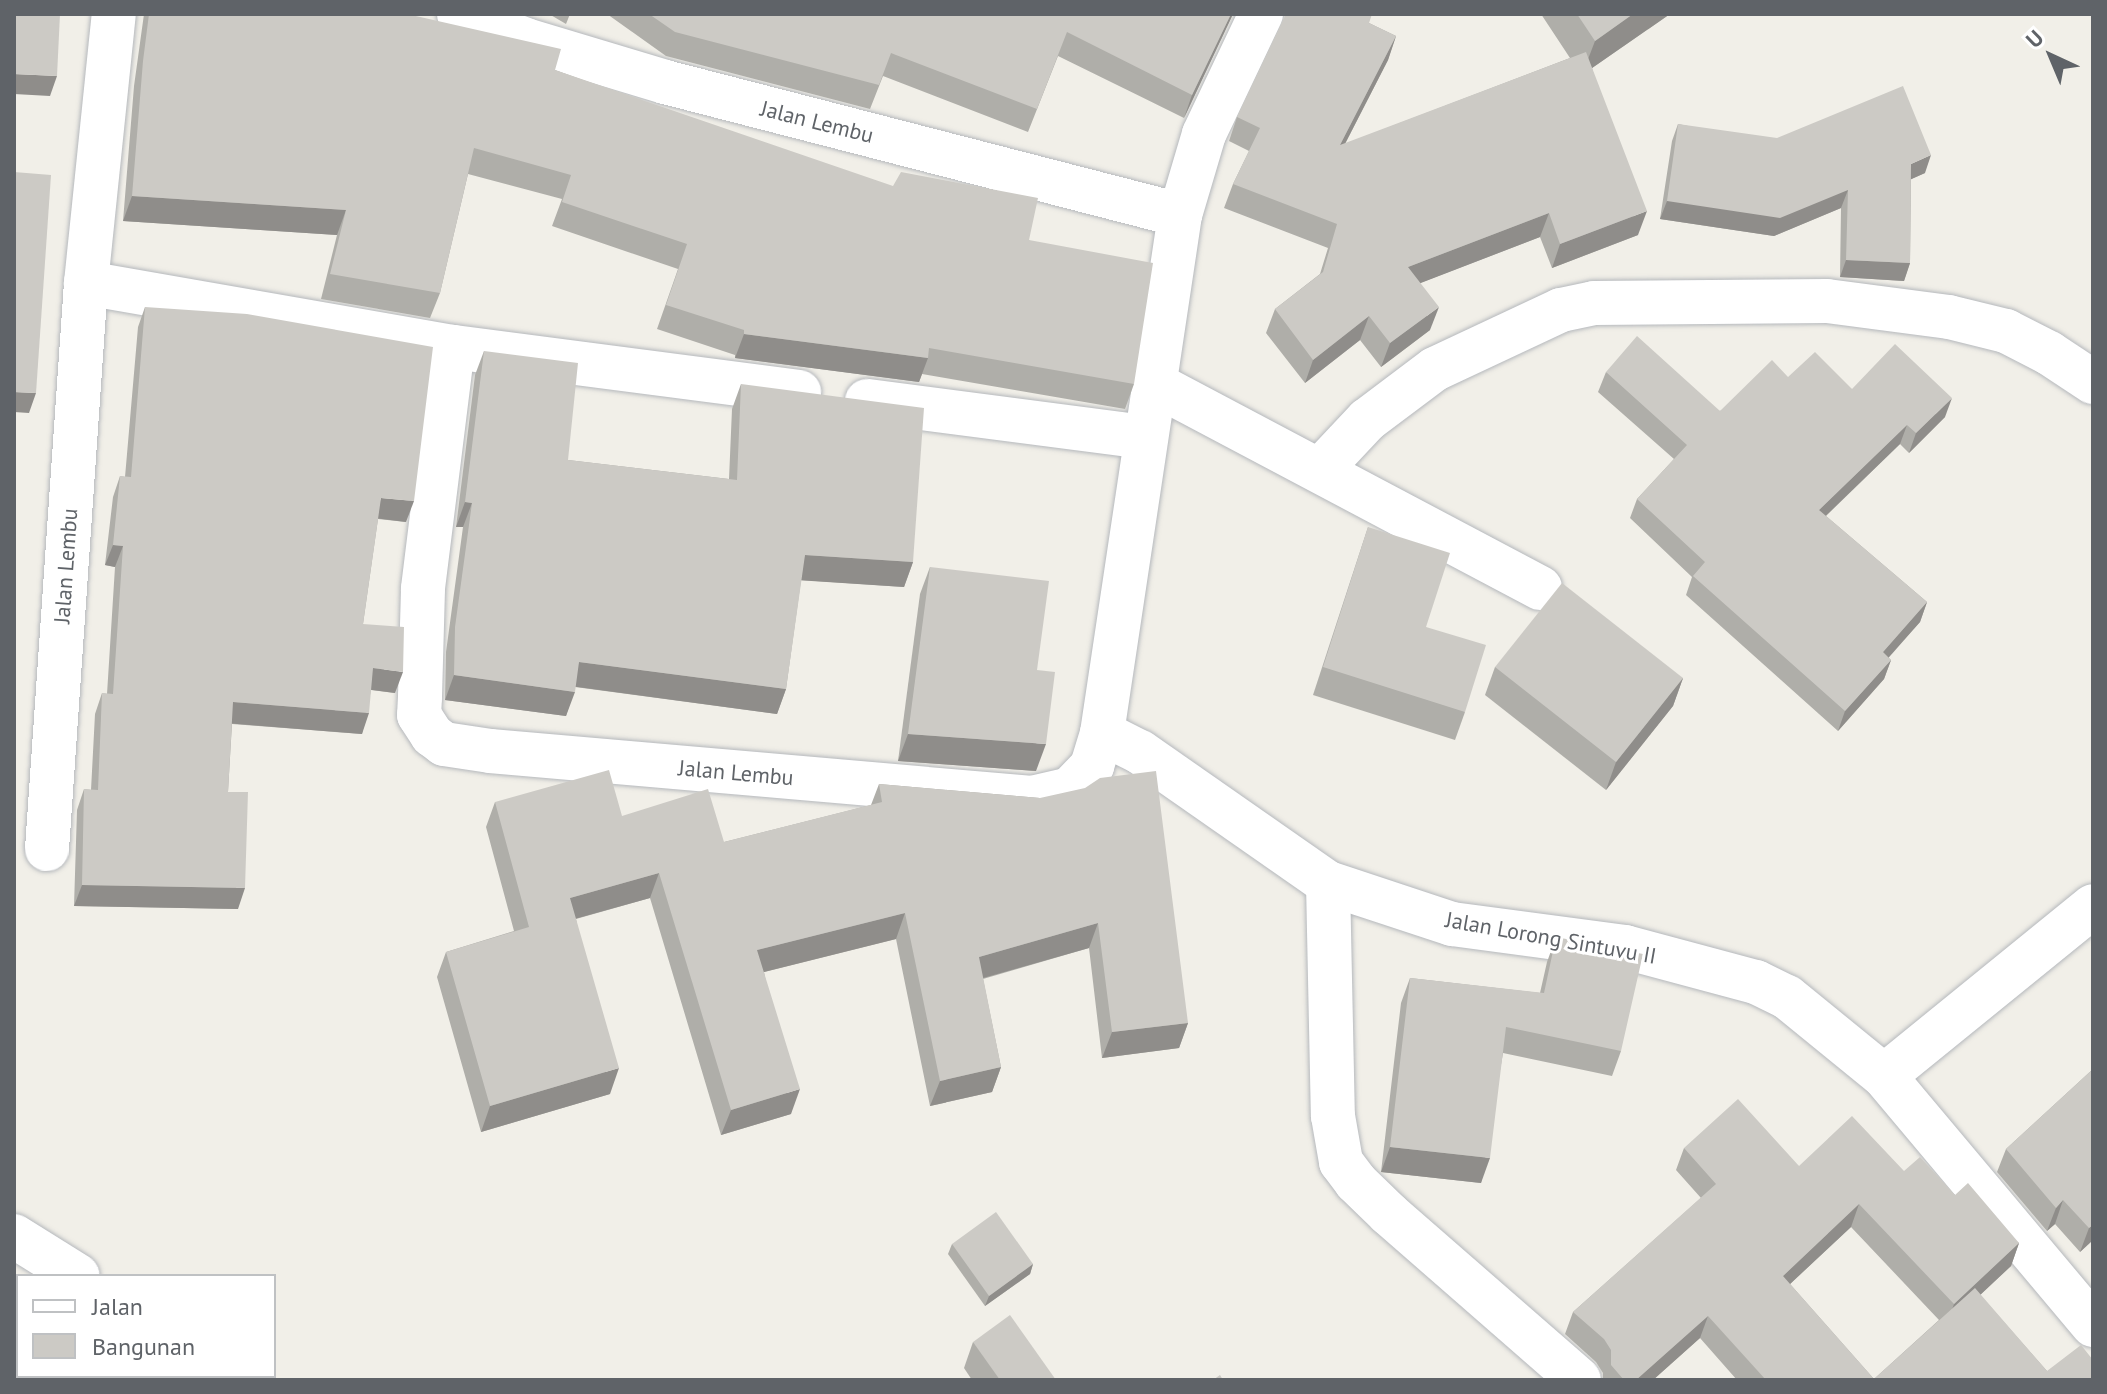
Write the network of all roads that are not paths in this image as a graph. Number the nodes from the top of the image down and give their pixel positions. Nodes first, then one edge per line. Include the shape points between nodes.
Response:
1 (114, 14) edge
2 (459, 14) edge
3 (1261, 14) edge
4 (1180, 215) junction
5 (86, 283) junction
6 (453, 347) junction
7 (2072, 368) edge
8 (1153, 383) junction
9 (1144, 437) junction
10 (1320, 470) junction
11 (1540, 588) dead end
12 (1102, 733) junction
13 (47, 849) dead end
14 (1328, 883) junction
15 (2093, 906) edge
16 (1884, 1076) junction
17 (14, 1236) edge
18 (75, 1274) edge
19 (2085, 1298) edge
20 (1579, 1380) edge

1 - 5 street, Jalan Lembu
2 - 4 street, Jalan Lembu via 665,82
3 - 4 street, Jalan Lembu via 1204,134
4 - 8 street, Jalan Lembu
5 - 6 street
5 - 13 street, Jalan Lembu
6 - 9 street
6 - 12 street, Jalan Lembu via 423,589 419,715 444,744 1032,798 1070,789 1092,766
7 - 10 street via 2006,331 1869,305 1594,303 1561,310 1435,369 1367,420
8 - 9 street, Jalan Lembu
8 - 10 street
9 - 12 street, Jalan Lembu
10 - 11 street
12 - 14 street, Jalan Lorong Sintuvu II via 1140,752
14 - 16 street, Jalan Lorong Sintuvu II via 1452,924 1625,947 1756,982 1787,997
14 - 20 street via 1333,1116 1341,1162 1389,1214
15 - 16 street
16 - 19 street, Jalan Lorong Sintuvu II
17 - 18 street

